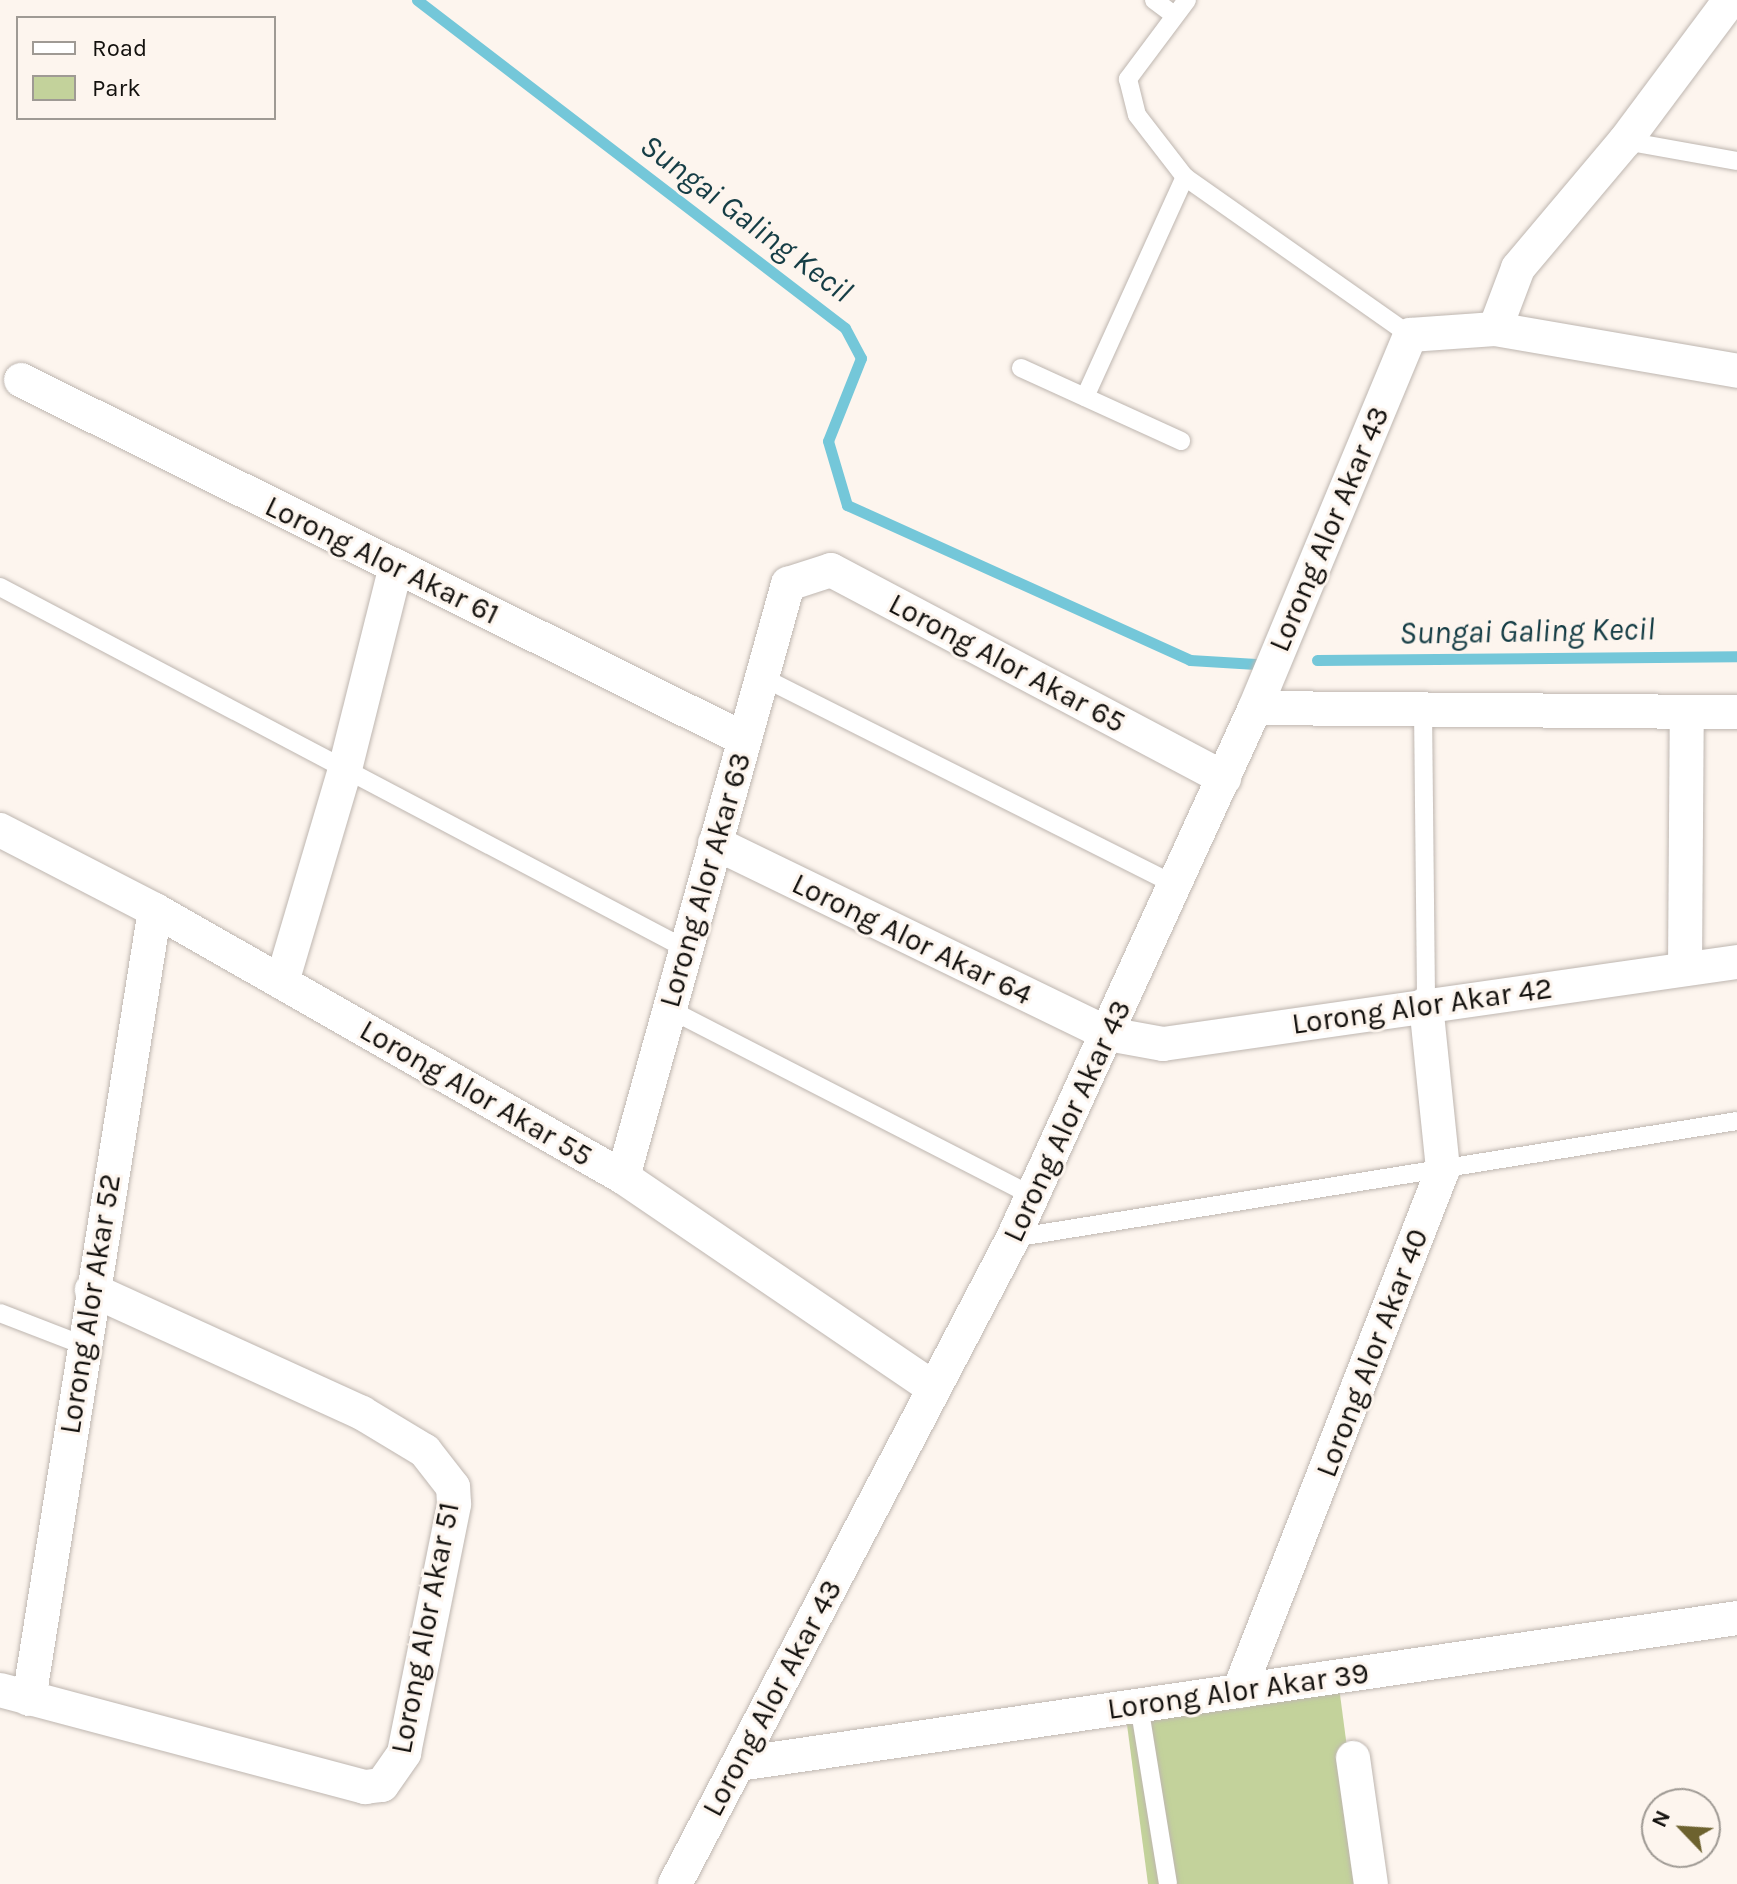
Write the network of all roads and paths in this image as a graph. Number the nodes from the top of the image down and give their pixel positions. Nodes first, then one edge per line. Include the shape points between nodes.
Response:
1 (1154, 0) edge
2 (1187, 0) edge
3 (1730, 0) edge
4 (1175, 16) junction
5 (1625, 141) junction
6 (1737, 161) edge
7 (1185, 177) junction
8 (1495, 329) junction
9 (1410, 335) junction
10 (1021, 368) dead end
11 (1737, 371) edge
12 (21, 380) dead end
13 (1085, 397) junction
14 (1181, 441) dead end
15 (396, 566) junction
16 (788, 584) joint
17 (0, 587) edge
18 (762, 677) junction
19 (1255, 708) junction
20 (1423, 709) junction
21 (1737, 712) edge
22 (1687, 713) junction
23 (744, 739) junction
24 (345, 769) junction
25 (1224, 778) junction
26 (0, 830) edge
27 (715, 843) junction
28 (1174, 884) junction
29 (155, 910) junction
30 (686, 949) junction
31 (1737, 962) edge
32 (1685, 969) junction
33 (282, 982) junction
34 (1426, 1004) junction
35 (669, 1009) junction
36 (1108, 1034) junction
37 (1737, 1121) edge
38 (1443, 1169) junction
39 (623, 1177) junction
40 (1033, 1196) junction
41 (1013, 1238) junction
42 (92, 1290) junction
43 (0, 1313) edge
44 (83, 1345) junction
45 (933, 1388) junction
46 (1737, 1618) edge
47 (1239, 1691) junction
48 (15, 1694) edge
49 (1139, 1705) junction
50 (1353, 1758) dead end
51 (739, 1764) junction
52 (675, 1884) edge
53 (1168, 1884) edge
54 (1371, 1884) edge

1 - 4 lane
2 - 4 lane
3 - 5 street
4 - 7 lane via 1128,79 1137,115
5 - 6 lane
5 - 8 street via 1518,268
7 - 9 lane
7 - 13 lane
8 - 9 street
8 - 11 street
9 - 19 street, Lorong Alor Akar 43
10 - 13 lane
12 - 15 street, Lorong Alor Akar 61
13 - 14 lane
15 - 23 street, Lorong Alor Akar 61
15 - 24 street
16 - 18 street, Lorong Alor Akar 63
16 - 25 street, Lorong Alor Akar 65 via 831,570
17 - 24 lane
18 - 23 street, Lorong Alor Akar 63
18 - 28 lane
19 - 20 street
19 - 25 street, Lorong Alor Akar 43
20 - 22 street
20 - 34 lane
21 - 22 street
22 - 32 street
23 - 27 street, Lorong Alor Akar 63
24 - 30 lane
24 - 33 street
25 - 28 street, Lorong Alor Akar 43
26 - 29 street, Lorong Alor Akar 55
27 - 30 street, Lorong Alor Akar 63
27 - 36 street, Lorong Alor Akar 64
28 - 36 street, Lorong Alor Akar 43
29 - 33 street, Lorong Alor Akar 55
29 - 42 street, Lorong Alor Akar 52
30 - 35 street, Lorong Alor Akar 63
31 - 32 street, Lorong Alor Akar 42
32 - 34 street, Lorong Alor Akar 42
33 - 39 street, Lorong Alor Akar 55
34 - 36 street, Lorong Alor Akar 42 via 1163,1044
34 - 38 street, Lorong Alor Akar 40
35 - 39 street, Lorong Alor Akar 63
35 - 40 lane
36 - 40 street, Lorong Alor Akar 43
37 - 38 lane
38 - 41 lane
38 - 47 street, Lorong Alor Akar 40
39 - 45 street, Lorong Alor Akar 55
40 - 41 street, Lorong Alor Akar 43
41 - 45 street, Lorong Alor Akar 43
42 - 44 street, Lorong Alor Akar 52
42 - 48 street, Lorong Alor Akar 51 via 362,1413 425,1451 453,1487 454,1504 404,1753 382,1785 365,1787
43 - 44 lane
44 - 48 street, Lorong Alor Akar 52
45 - 51 street, Lorong Alor Akar 43
46 - 47 street, Lorong Alor Akar 39
47 - 49 street, Lorong Alor Akar 39
49 - 51 street, Lorong Alor Akar 39
49 - 53 lane
50 - 54 street
51 - 52 street, Lorong Alor Akar 43

